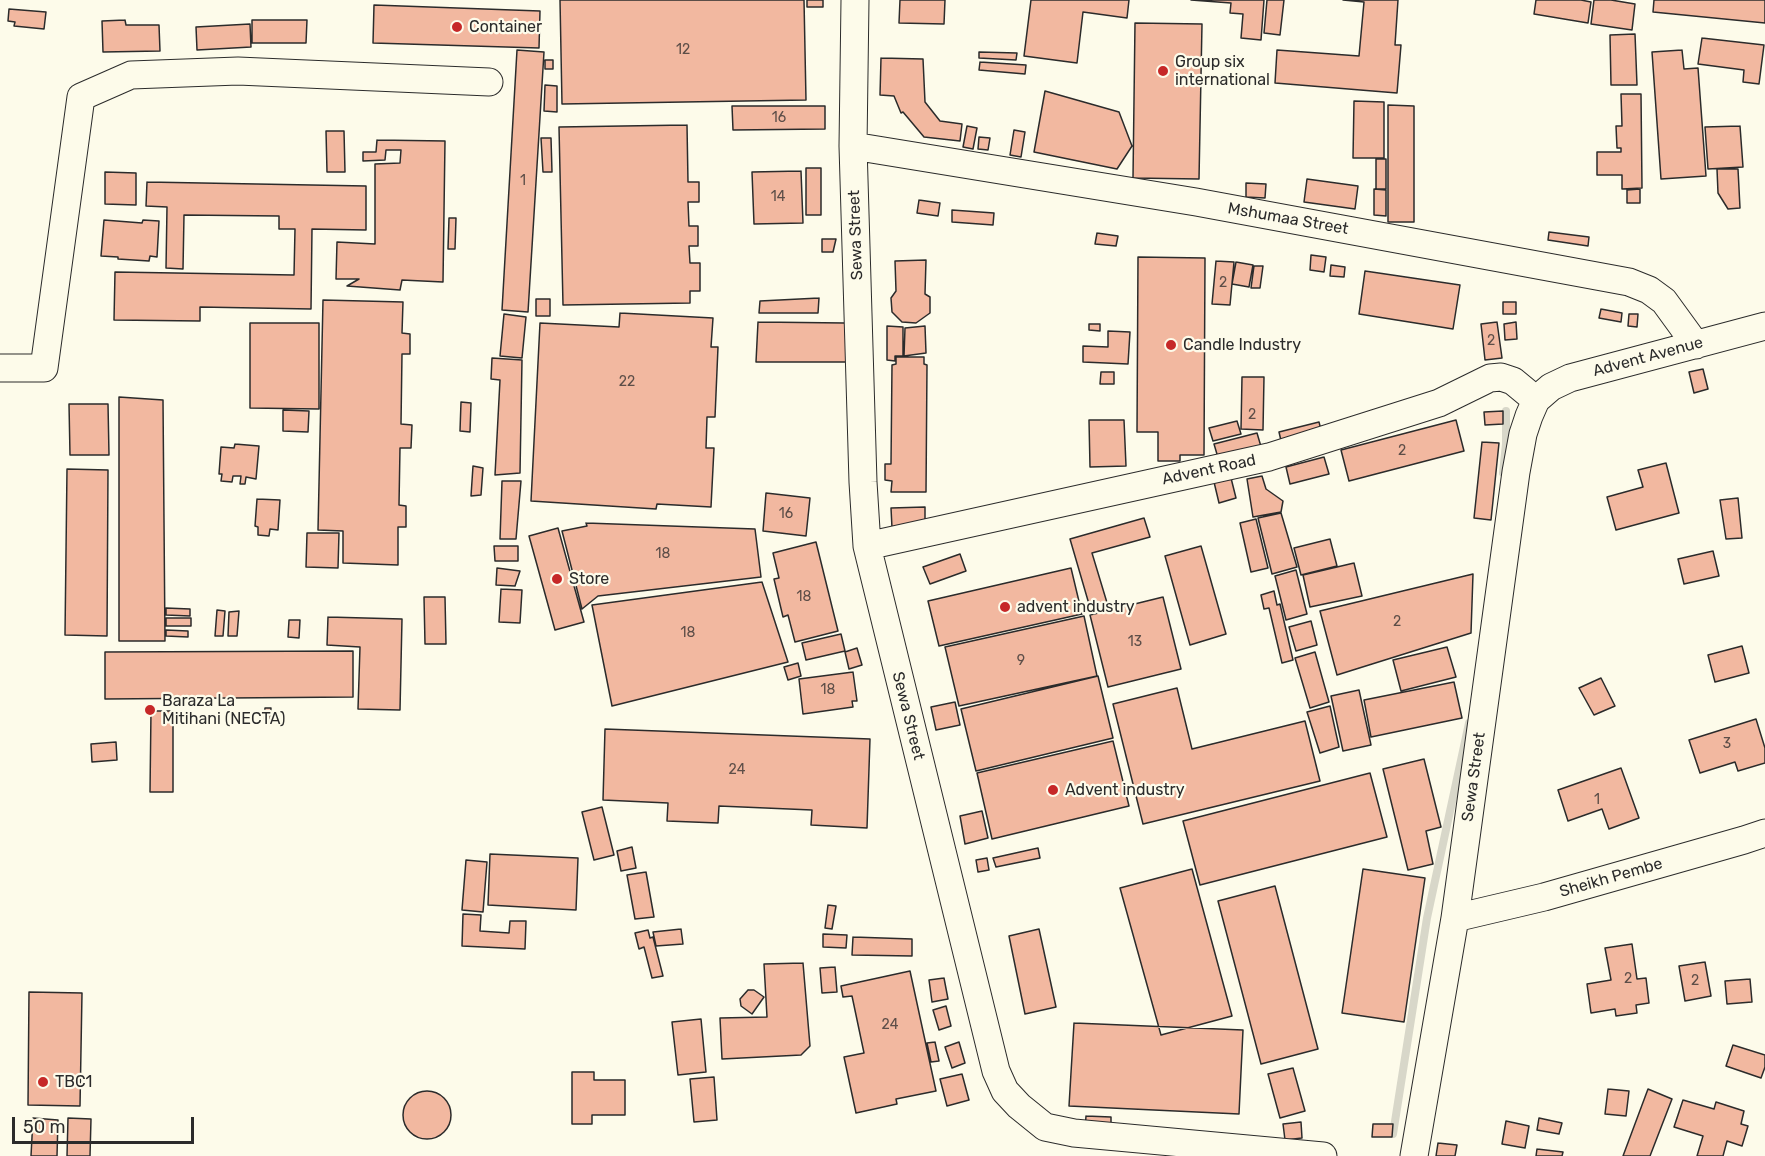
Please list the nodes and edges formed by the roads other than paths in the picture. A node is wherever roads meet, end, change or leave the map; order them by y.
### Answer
1 (855, 0) edge
2 (489, 82) dead end
3 (853, 146) junction
4 (1765, 326) edge
5 (1696, 345) junction
6 (0, 368) edge
7 (1536, 400) junction
8 (867, 546) junction
9 (1765, 833) edge
10 (1455, 918) junction
11 (1323, 1156) edge
12 (1414, 1156) edge

1 - 3 street, Sewa Street
2 - 6 street
3 - 5 street, Mshumaa Street
3 - 8 street, Sewa Street
4 - 5 street, Advent Avenue
5 - 7 street, Advent Avenue
7 - 8 street, Advent Road
7 - 10 street, Sewa Street
8 - 11 street, Sewa Street
9 - 10 street, Sheikh Pembe
10 - 12 street, Sewa Street

